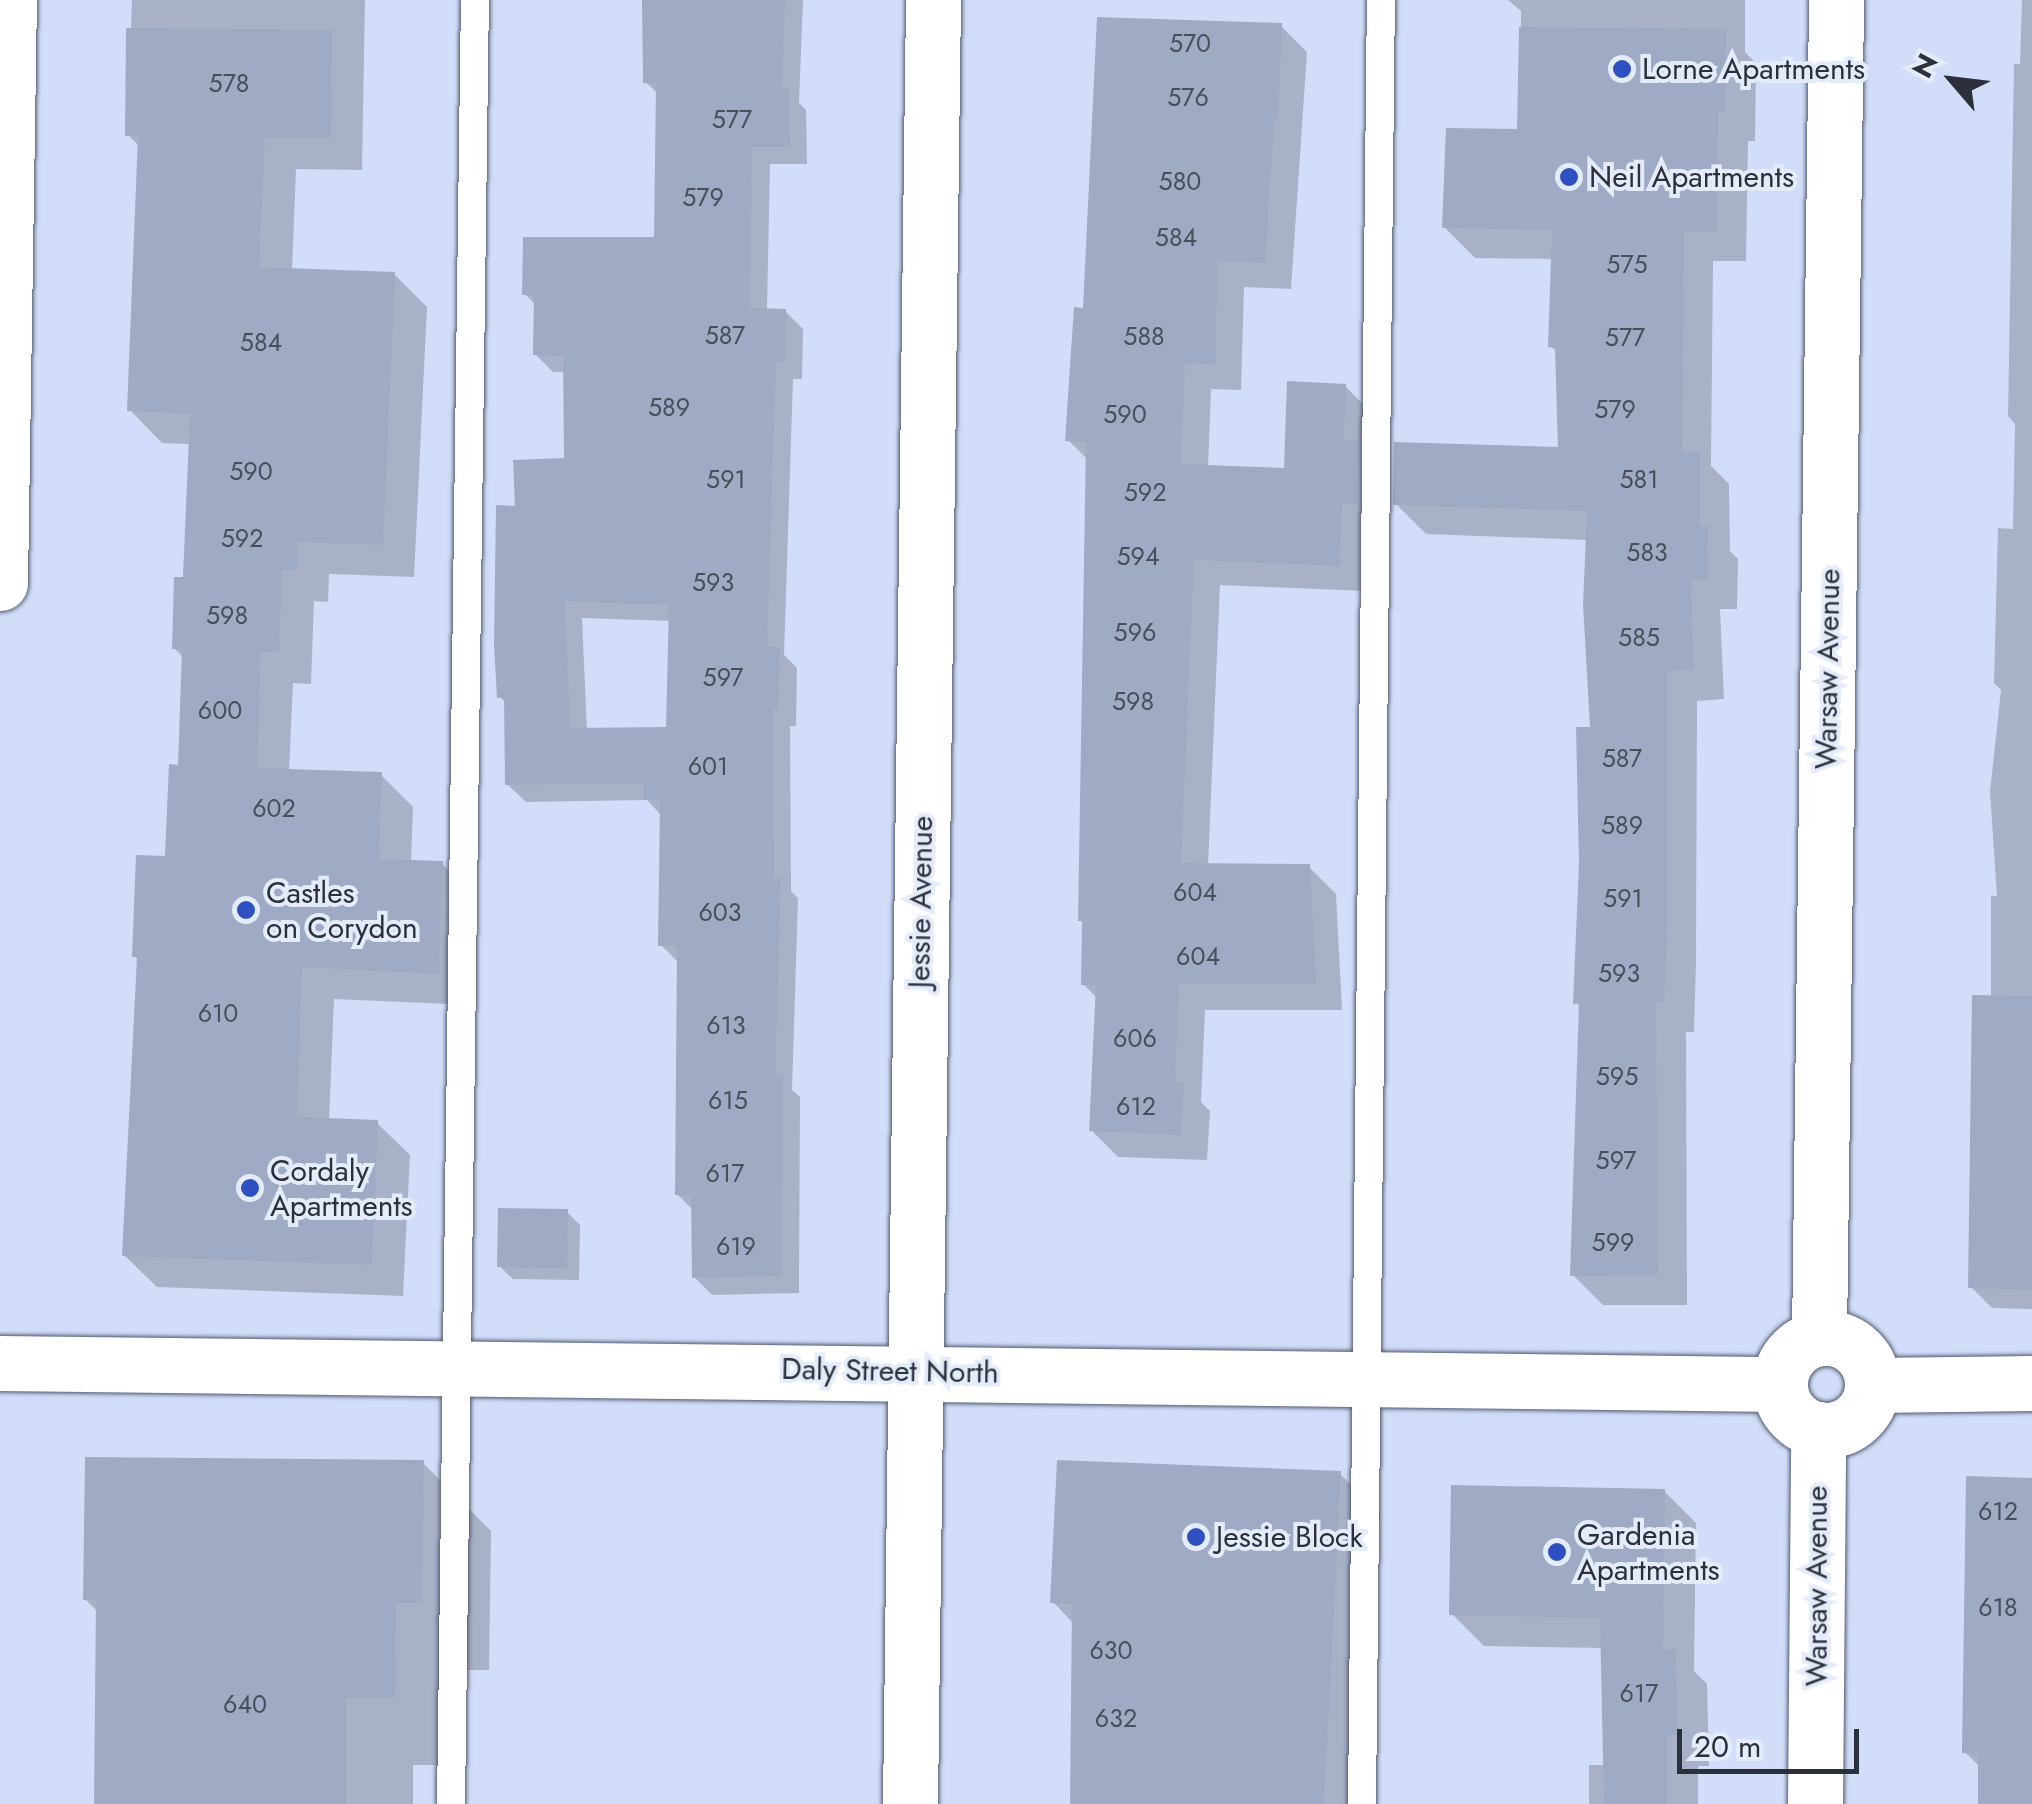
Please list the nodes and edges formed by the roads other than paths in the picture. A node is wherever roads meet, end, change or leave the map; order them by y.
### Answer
1 (8, 0) edge
2 (474, 0) edge
3 (933, 0) edge
4 (1381, 0) edge
5 (1836, 0) edge
6 (0, 583) edge
7 (1819, 1338) junction
8 (0, 1363) edge
9 (457, 1366) junction
10 (916, 1372) junction
11 (1366, 1379) junction
12 (2032, 1383) edge
13 (1780, 1384) junction
14 (1872, 1385) junction
15 (1818, 1429) junction
16 (451, 1804) edge
17 (910, 1804) edge
18 (1362, 1804) edge
19 (1815, 1804) edge

1 - 6 street
2 - 9 lane
3 - 10 street, Jessie Avenue
4 - 11 lane
5 - 7 street, Warsaw Avenue
7 - 13 street
7 - 14 street
8 - 9 street, Daly Street North
9 - 10 street, Daly Street North
9 - 16 lane
10 - 11 street, Daly Street North
10 - 17 street, Jessie Avenue
11 - 13 street, Daly Street North
11 - 18 lane
12 - 14 street
13 - 15 street
14 - 15 street
15 - 19 street, Warsaw Avenue

